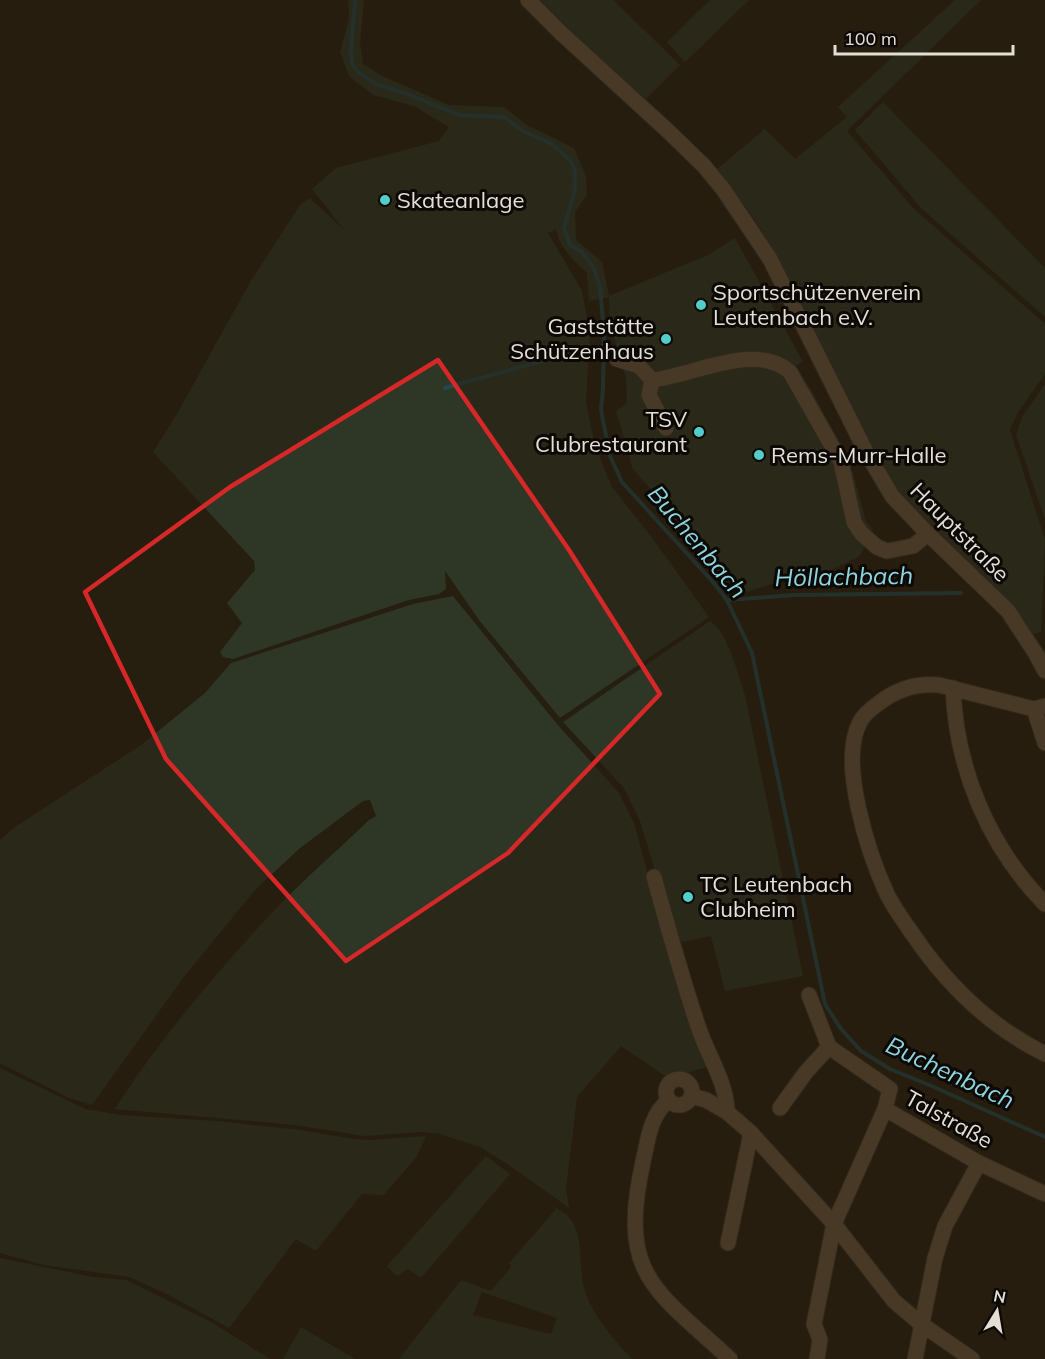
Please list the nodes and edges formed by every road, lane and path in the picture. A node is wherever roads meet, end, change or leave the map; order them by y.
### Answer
1 (528, 0) edge
2 (617, 359) dead end
3 (652, 380) junction
4 (666, 428) dead end
5 (928, 534) junction
6 (1045, 671) edge
7 (953, 688) junction
8 (1040, 707) edge
9 (1045, 743) edge
10 (654, 877) dead end
11 (1045, 904) edge
12 (809, 995) dead end
13 (829, 1047) junction
14 (1045, 1054) edge
15 (692, 1096) junction
16 (669, 1100) junction
17 (780, 1108) dead end
18 (885, 1109) junction
19 (728, 1112) junction
20 (751, 1133) junction
21 (979, 1162) junction
22 (1045, 1194) edge
23 (834, 1224) junction
24 (728, 1243) dead end
25 (921, 1324) junction
26 (730, 1359) edge
27 (817, 1359) edge
28 (915, 1359) edge
29 (972, 1359) edge

1 - 5 street, Hauptstraße
2 - 3 street
3 - 4 street
3 - 5 street
5 - 6 street, Hauptstraße
7 - 8 street
7 - 11 street
7 - 14 street
8 - 9 street
10 - 19 street
12 - 13 street
13 - 17 street
13 - 18 street, Talstraße
15 - 16 street
15 - 16 street
15 - 19 street
16 - 26 street
18 - 21 street, Talstraße
18 - 23 street
19 - 20 street
20 - 23 street
20 - 24 street
21 - 22 street, Talstraße
21 - 25 street
23 - 25 street
23 - 27 street
25 - 28 street
25 - 29 street

